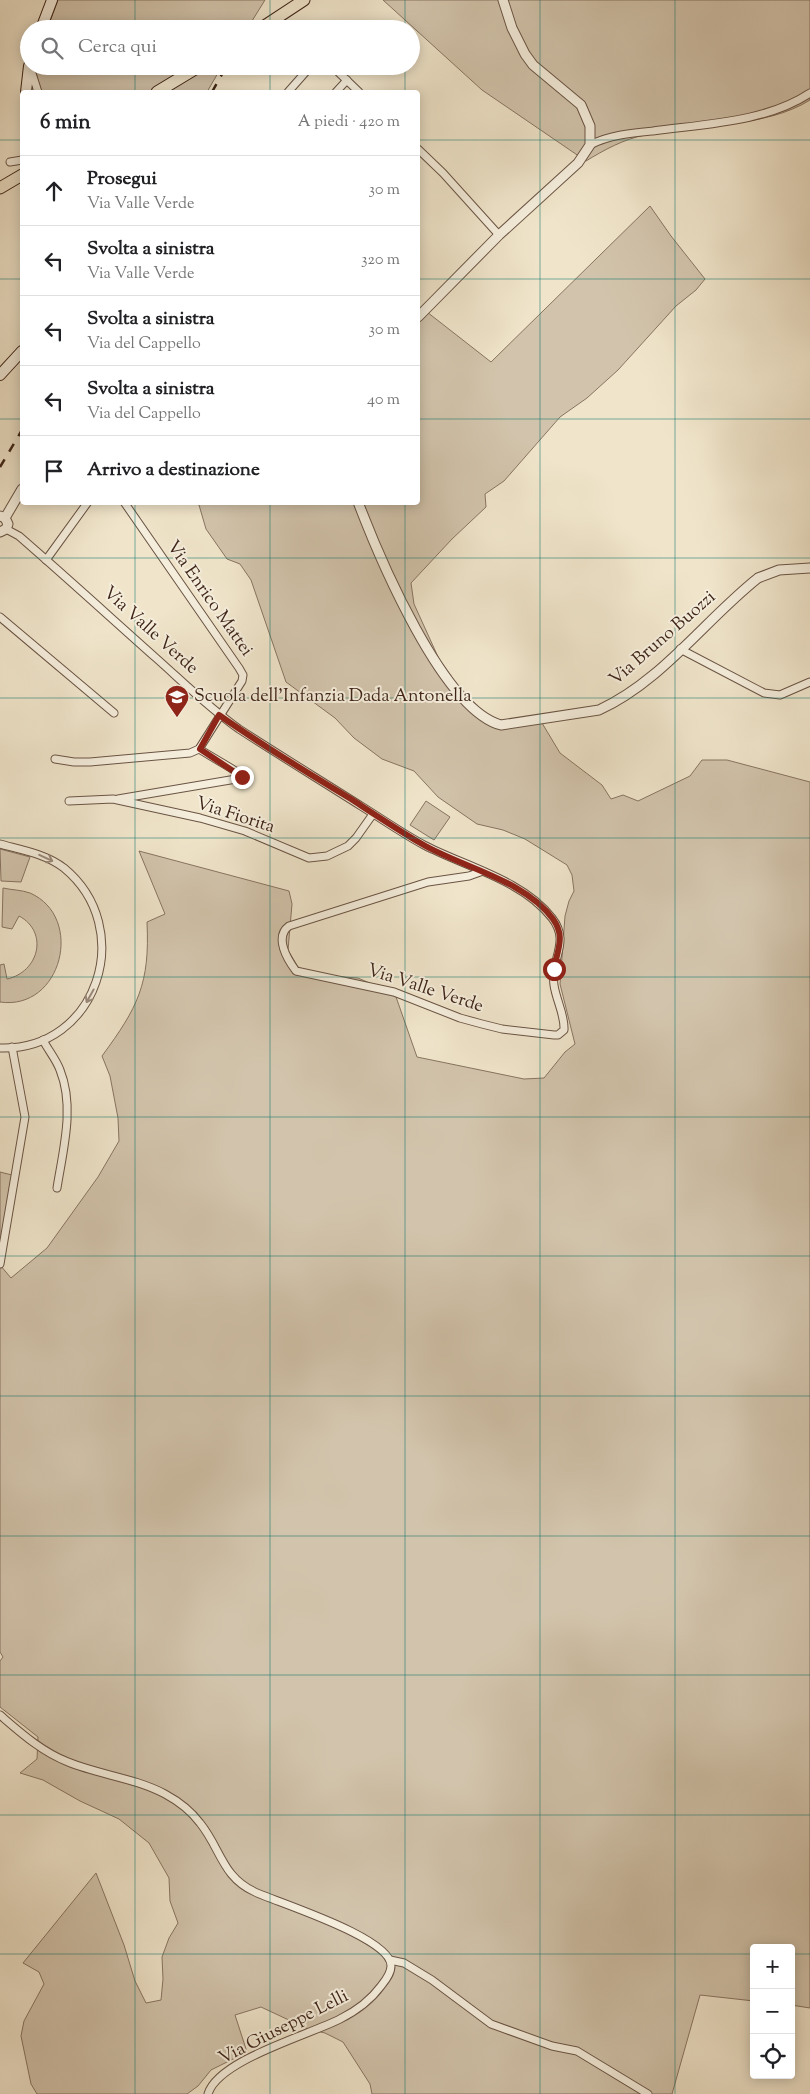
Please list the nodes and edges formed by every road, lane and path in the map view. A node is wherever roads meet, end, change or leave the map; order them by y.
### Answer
1 (52, 0) edge
2 (304, 0) edge
3 (503, 0) edge
4 (44, 20) edge
5 (274, 20) edge
6 (29, 75) edge
7 (33, 75) edge
8 (185, 75) edge
9 (303, 75) edge
10 (342, 75) edge
11 (347, 80) junction
12 (26, 90) edge
13 (37, 90) edge
14 (160, 90) edge
15 (290, 90) edge
16 (338, 90) edge
17 (357, 90) edge
18 (810, 93) edge
19 (590, 145) junction
20 (420, 150) edge
21 (20, 160) edge
22 (10, 162) dead end
23 (20, 176) edge
24 (0, 188) edge
25 (499, 235) junction
26 (420, 314) edge
27 (20, 353) edge
28 (0, 375) edge
29 (20, 492) edge
30 (86, 505) edge
31 (126, 505) edge
32 (359, 505) edge
33 (2, 517) edge
34 (3, 530) edge
35 (46, 560) junction
36 (810, 568) edge
37 (0, 617) edge
38 (680, 650) junction
39 (810, 682) edge
40 (114, 713) dead end
41 (219, 715) junction
42 (200, 749) junction
43 (55, 759) dead end
44 (113, 799) junction
45 (69, 801) dead end
46 (374, 814) junction
47 (0, 844) edge
48 (483, 871) junction
49 (42, 1040) junction
50 (12, 1047) junction
51 (0, 1048) edge
52 (57, 1188) dead end
53 (0, 1264) edge
54 (0, 1715) edge
55 (390, 1960) junction
56 (208, 2094) edge
57 (648, 2094) edge

1 - 4 main road
2 - 5 main road
3 - 19 street
6 - 12 main road
7 - 13 street
8 - 14 main road
9 - 15 street
10 - 11 street
11 - 16 street
11 - 17 street
18 - 19 street
19 - 25 street
20 - 25 street
21 - 22 street
23 - 24 main road
25 - 26 street
27 - 28 main road
29 - 33 street, Via Valle Verde
30 - 35 street
31 - 41 street, Via Enrico Mattei
32 - 38 street, Via Bruno Buozzi
33 - 34 street, Via Valle Verde
34 - 35 street, Via Valle Verde
35 - 41 street, Via Valle Verde
36 - 38 street, Via Bruno Buozzi
37 - 40 street
38 - 39 street
41 - 42 street
41 - 46 street, Via Valle Verde
42 - 43 street
42 - 44 street
44 - 45 street, Via Fiorita
44 - 46 street, Via Fiorita
46 - 48 street, Via Valle Verde
47 -> 49 street
48 - 48 street, Via Valle Verde
49 - 50 street
49 - 52 street
50 - 51 street
50 - 53 street
54 - 55 street
55 - 56 street, Via Giuseppe Lelli
55 - 57 street

